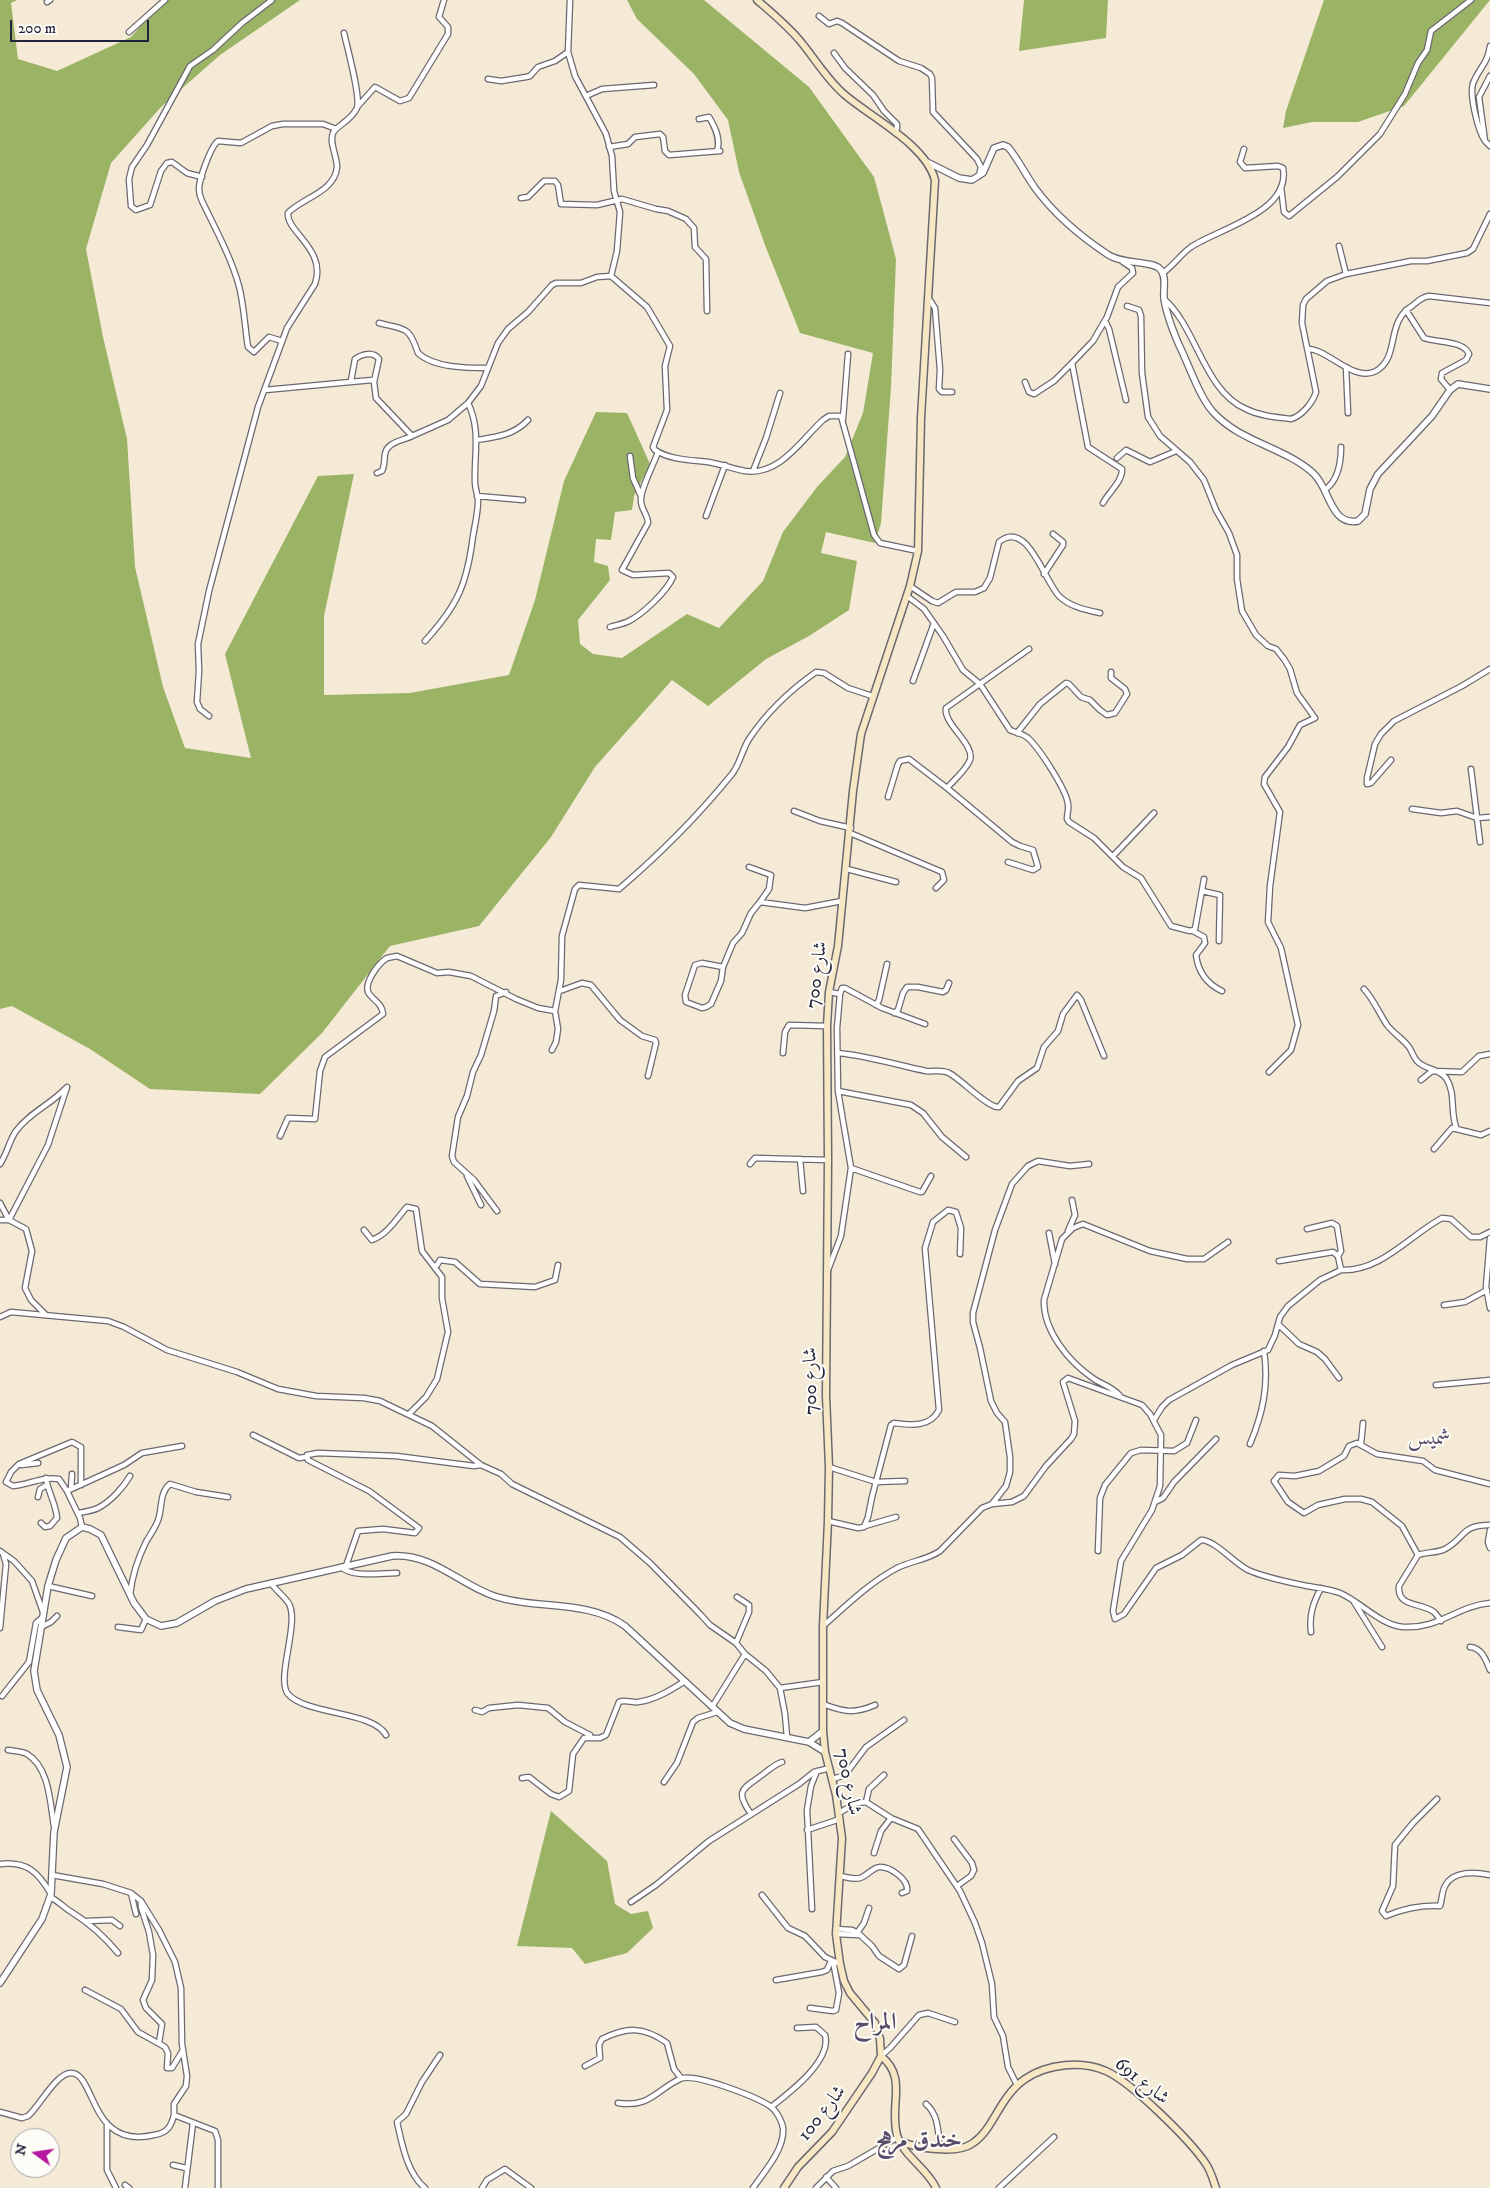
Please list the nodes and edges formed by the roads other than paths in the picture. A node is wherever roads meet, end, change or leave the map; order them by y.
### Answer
1 (165, 0) edge
2 (272, 0) edge
3 (444, 0) edge
4 (570, 0) edge
5 (757, 0) edge
6 (1471, 0) edge
7 (819, 16) dead end
8 (129, 32) dead end
9 (344, 33) dead end
10 (1490, 46) edge
11 (568, 52) junction
12 (834, 53) dead end
13 (1490, 76) edge
14 (488, 79) dead end
15 (654, 85) dead end
16 (586, 96) junction
17 (357, 107) junction
18 (699, 119) dead end
19 (336, 129) junction
20 (895, 133) junction
21 (1485, 141) junction
22 (1490, 146) edge
23 (610, 147) junction
24 (1244, 149) dead end
25 (926, 162) junction
26 (942, 169) junction
27 (202, 177) junction
28 (979, 177) junction
29 (935, 180) junction
30 (1282, 187) junction
31 (520, 198) dead end
32 (616, 200) junction
33 (1490, 214) edge
34 (1339, 246) dead end
35 (1123, 262) junction
36 (1163, 273) junction
37 (1346, 274) junction
38 (611, 276) junction
39 (929, 299) junction
40 (1164, 299) junction
41 (1490, 303) edge
42 (1128, 306) dead end
43 (1406, 310) junction
44 (707, 311) dead end
45 (1105, 321) junction
46 (379, 323) dead end
47 (282, 341) junction
48 (1308, 349) junction
49 (848, 354) dead end
50 (1072, 362) junction
51 (1346, 367) junction
52 (488, 368) junction
53 (351, 381) junction
54 (374, 382) junction
55 (1025, 382) dead end
56 (1490, 389) edge
57 (265, 390) junction
58 (1450, 390) junction
59 (952, 392) dead end
60 (780, 393) dead end
61 (1126, 400) dead end
62 (468, 403) junction
63 (1348, 413) dead end
64 (843, 419) junction
65 (528, 420) dead end
66 (412, 436) junction
67 (477, 440) junction
68 (1341, 447) dead end
69 (1176, 451) junction
70 (658, 452) junction
71 (630, 456) dead end
72 (1117, 458) dead end
73 (725, 465) junction
74 (754, 471) junction
75 (377, 473) dead end
76 (1326, 489) junction
77 (477, 496) junction
78 (641, 496) junction
79 (522, 500) dead end
80 (1103, 504) dead end
81 (706, 516) dead end
82 (1053, 534) dead end
83 (918, 551) junction
84 (1044, 574) junction
85 (910, 586) junction
86 (907, 596) junction
87 (1100, 613) dead end
88 (934, 623) junction
89 (610, 627) dead end
90 (424, 642) dead end
91 (1029, 649) dead end
92 (1490, 669) edge
93 (1111, 672) dead end
94 (913, 681) dead end
95 (980, 684) junction
96 (872, 696) junction
97 (209, 716) dead end
98 (1017, 732) junction
99 (1391, 760) dead end
100 (1471, 769) dead end
101 (947, 788) junction
102 (888, 797) dead end
103 (1412, 809) dead end
104 (794, 811) dead end
105 (1154, 813) dead end
106 (1490, 817) edge
107 (1477, 818) junction
108 (850, 830) junction
109 (1480, 842) dead end
110 (1113, 856) junction
111 (1008, 862) dead end
112 (749, 868) dead end
113 (846, 869) junction
114 (1204, 879) dead end
115 (896, 882) dead end
116 (936, 888) dead end
117 (1202, 891) junction
118 (842, 901) junction
119 (760, 902) junction
120 (1193, 931) junction
121 (1219, 941) dead end
122 (887, 964) dead end
123 (724, 967) junction
124 (949, 983) dead end
125 (1364, 990) dead end
126 (560, 991) junction
127 (1222, 991) dead end
128 (506, 992) junction
129 (829, 992) junction
130 (840, 994) junction
131 (876, 1005) junction
132 (554, 1011) junction
133 (894, 1012) junction
134 (925, 1024) dead end
135 (827, 1026) junction
136 (552, 1050) dead end
137 (784, 1053) dead end
138 (838, 1053) junction
139 (1490, 1054) edge
140 (1104, 1056) dead end
141 (1438, 1070) junction
142 (1269, 1072) dead end
143 (648, 1076) dead end
144 (1421, 1080) dead end
145 (838, 1091) junction
146 (1456, 1127) junction
147 (1490, 1131) edge
148 (280, 1136) dead end
149 (1434, 1149) dead end
150 (966, 1157) dead end
151 (800, 1159) junction
152 (828, 1160) junction
153 (0, 1164) edge
154 (750, 1164) dead end
155 (1090, 1164) dead end
156 (851, 1168) junction
157 (467, 1176) junction
158 (932, 1176) dead end
159 (803, 1191) dead end
160 (1072, 1200) dead end
161 (0, 1204) edge
162 (481, 1205) dead end
163 (497, 1212) dead end
164 (0, 1220) edge
165 (9, 1220) junction
166 (1307, 1229) dead end
167 (364, 1230) dead end
168 (1490, 1232) edge
169 (1049, 1233) dead end
170 (1066, 1235) junction
171 (1490, 1238) edge
172 (1228, 1242) dead end
173 (960, 1254) dead end
174 (1338, 1256) junction
175 (1280, 1262) dead end
176 (1055, 1264) junction
177 (558, 1265) dead end
178 (434, 1266) junction
179 (1341, 1270) junction
180 (826, 1273) junction
181 (1487, 1290) junction
182 (1444, 1305) dead end
183 (1490, 1308) edge
184 (46, 1314) junction
185 (0, 1317) edge
186 (1278, 1324) junction
187 (1264, 1351) junction
188 (1339, 1378) dead end
189 (1490, 1380) edge
190 (1436, 1385) dead end
191 (1121, 1397) junction
192 (409, 1414) junction
193 (1154, 1420) junction
194 (1196, 1420) dead end
195 (1363, 1423) dead end
196 (253, 1434) dead end
197 (1216, 1439) dead end
198 (1250, 1444) dead end
199 (1361, 1444) junction
200 (182, 1446) dead end
201 (1160, 1450) junction
202 (306, 1458) junction
203 (38, 1463) dead end
204 (19, 1464) junction
205 (481, 1465) junction
206 (829, 1467) junction
207 (72, 1474) dead end
208 (130, 1476) dead end
209 (46, 1478) junction
210 (905, 1481) dead end
211 (876, 1482) junction
212 (1490, 1484) edge
213 (46, 1485) junction
214 (81, 1485) junction
215 (69, 1490) junction
216 (38, 1497) dead end
217 (228, 1497) dead end
218 (1155, 1502) junction
219 (992, 1504) junction
220 (78, 1513) junction
221 (896, 1517) dead end
222 (828, 1521) junction
223 (41, 1523) dead end
224 (1490, 1525) edge
225 (82, 1527) junction
226 (864, 1527) junction
227 (1490, 1530) edge
228 (1490, 1548) edge
229 (1098, 1551) dead end
230 (1, 1552) edge
231 (1418, 1555) junction
232 (344, 1566) junction
233 (397, 1572) dead end
234 (271, 1582) junction
235 (48, 1586) junction
236 (1321, 1588) junction
237 (130, 1595) junction
238 (92, 1596) dead end
239 (736, 1597) dead end
240 (1353, 1600) junction
241 (1490, 1603) edge
242 (43, 1615) junction
243 (57, 1616) dead end
244 (146, 1619) junction
245 (1441, 1621) junction
246 (823, 1626) junction
247 (42, 1627) junction
248 (118, 1627) dead end
249 (0, 1628) edge
250 (1311, 1632) dead end
251 (736, 1643) junction
252 (1382, 1647) dead end
253 (1470, 1648) dead end
254 (745, 1654) junction
255 (1490, 1670) edge
256 (685, 1680) junction
257 (823, 1682) junction
258 (780, 1688) junction
259 (2, 1696) dead end
260 (823, 1704) junction
261 (875, 1705) dead end
262 (712, 1707) junction
263 (475, 1710) dead end
264 (717, 1712) junction
265 (904, 1720) dead end
266 (822, 1731) junction
267 (386, 1735) dead end
268 (594, 1737) junction
269 (787, 1737) junction
270 (809, 1742) junction
271 (8, 1750) dead end
272 (825, 1752) junction
273 (782, 1762) dead end
274 (830, 1768) junction
275 (817, 1771) junction
276 (884, 1775) dead end
277 (522, 1778) dead end
278 (833, 1779) junction
279 (664, 1782) dead end
280 (1437, 1799) dead end
281 (866, 1802) junction
282 (751, 1814) junction
283 (840, 1816) junction
284 (891, 1818) junction
285 (55, 1828) junction
286 (807, 1830) junction
287 (954, 1839) dead end
288 (874, 1853) dead end
289 (0, 1864) edge
290 (52, 1875) junction
291 (1490, 1875) edge
292 (840, 1876) junction
293 (957, 1886) junction
294 (131, 1892) junction
295 (902, 1893) dead end
296 (762, 1895) dead end
297 (50, 1896) junction
298 (141, 1901) junction
299 (631, 1902) dead end
300 (869, 1908) dead end
301 (812, 1909) dead end
302 (136, 1914) dead end
303 (87, 1921) junction
304 (120, 1926) dead end
305 (836, 1931) junction
306 (858, 1934) junction
307 (912, 1936) dead end
308 (118, 1953) dead end
309 (834, 1962) junction
310 (776, 1980) dead end
311 (0, 1983) edge
312 (85, 1990) dead end
313 (810, 2008) dead end
314 (955, 2022) dead end
315 (797, 2028) dead end
316 (159, 2043) junction
317 (183, 2050) junction
318 (440, 2055) dead end
319 (881, 2056) junction
320 (585, 2066) dead end
321 (681, 2078) junction
322 (1017, 2085) junction
323 (618, 2102) dead end
324 (926, 2104) dead end
325 (771, 2107) junction
326 (0, 2112) edge
327 (174, 2116) junction
328 (193, 2123) junction
329 (107, 2124) junction
330 (1054, 2137) dead end
331 (898, 2139) junction
332 (940, 2149) junction
333 (173, 2165) dead end
334 (186, 2168) junction
335 (826, 2177) junction
336 (116, 2188) edge
337 (185, 2188) edge
338 (218, 2188) edge
339 (425, 2188) edge
340 (482, 2188) edge
341 (531, 2188) edge
342 (753, 2188) edge
343 (784, 2188) edge
344 (816, 2188) edge
345 (836, 2188) edge
346 (936, 2188) edge
347 (999, 2188) edge
348 (1216, 2188) edge

1 - 8 street
2 - 27 street
3 - 17 street
4 - 11 street
5 - 20 main road
6 - 30 street
7 - 28 street
9 - 17 street
10 - 21 street
11 - 14 street
11 - 16 street
12 - 20 street
13 - 21 street
15 - 16 street
16 - 23 street
17 - 19 street
18 - 23 street
19 - 27 street
19 - 47 street
20 - 25 main road
21 - 22 street
23 - 32 street
24 - 30 street
25 - 26 street
25 - 29 main road
26 - 28 street
26 - 29 street
27 - 47 street
28 - 35 street
29 - 39 main road, شارع 700
30 - 36 street
31 - 32 street
32 - 38 street
32 - 44 street
33 - 37 street
34 - 37 street
35 - 36 street
35 - 45 street
36 - 40 street
37 - 48 street
38 - 52 street
38 - 70 street
39 - 59 street
39 - 83 main road, شارع 700
40 - 48 street
40 - 76 street
41 - 43 street
42 - 69 street
43 - 51 street
43 - 58 street
45 - 50 street
45 - 61 street
46 - 52 street
47 - 57 street
48 - 51 street
49 - 64 street
50 - 55 street
50 - 80 street
51 - 63 street
52 - 62 street
53 - 54 street
53 - 54 street
53 - 57 street
54 - 66 street
56 - 58 street
57 - 97 street
58 - 76 street
60 - 74 street
62 - 66 street
62 - 67 street
64 - 74 street
64 - 83 street
65 - 67 street
66 - 75 street
67 - 77 street
68 - 76 street
69 - 72 street
69 - 142 street
70 - 73 street
70 - 78 street
71 - 78 street
73 - 74 street
73 - 81 street
77 - 79 street
77 - 90 street
78 - 89 street
82 - 84 street
83 - 85 main road, شارع 700
84 - 85 street
84 - 87 street
85 - 86 main road, شارع 700
86 - 88 street
86 - 96 main road, شارع 700
88 - 94 street
88 - 95 street
91 - 95 street
92 - 99 street
93 - 98 street
95 - 98 street
95 - 101 street
96 - 108 main road, شارع 700
96 - 126 street
98 - 110 street
100 - 107 street
101 - 102 street
101 - 111 street
103 - 107 street
104 - 108 street
105 - 110 street
106 - 107 street
107 - 109 street
108 - 113 main road, شارع 700
108 - 116 street
110 - 120 street
112 - 119 street
113 - 115 street
113 - 118 main road, شارع 700
114 - 117 street
117 - 120 street
117 - 121 street
118 - 119 street
118 - 129 main road, شارع 700
119 - 123 street
120 - 127 street
122 - 131 street
123 - 123 street
124 - 133 street
125 - 141 street
126 - 132 street
126 - 143 street
128 - 132 street
128 - 148 street
128 - 157 street
129 - 130 street
129 - 135 main road, شارع 700
130 - 131 street
130 - 138 street
131 - 133 street
132 - 136 street
133 - 134 street
135 - 137 street
135 - 152 main road, شارع 700
138 - 140 street
138 - 145 street
139 - 141 street
141 - 144 street
141 - 146 street
145 - 150 street
145 - 156 street
146 - 147 street
146 - 149 street
151 - 152 street
151 - 154 street
151 - 159 street
152 - 180 main road, شارع 700
153 - 165 street
155 - 219 street
156 - 158 street
156 - 180 street
157 - 162 street
157 - 163 street
160 - 170 street
161 - 165 street
164 - 165 street
165 - 184 street
166 - 174 street
167 - 178 street
168 - 179 street
169 - 176 street
170 - 172 street
170 - 176 street
171 - 181 street
173 - 211 street
174 - 175 street
174 - 179 street
176 - 191 street
177 - 178 street
178 - 192 street
179 - 186 street
180 - 206 main road, شارع 700
181 - 182 street
181 - 183 street
184 - 185 street
184 - 192 street
186 - 187 street
186 - 188 street
187 - 193 street
187 - 198 street
189 - 190 street
191 - 193 street
191 - 219 street
192 - 205 street
193 - 201 street
194 - 201 street
195 - 199 street
196 - 202 street
197 - 218 street
199 - 212 street
199 - 231 street
200 - 214 street
201 - 218 street
201 - 229 street
202 - 205 street
202 - 232 street
203 - 204 street
204 - 209 street
204 - 214 street
205 - 251 street
206 - 211 street
206 - 222 main road, شارع 700
207 - 215 street
208 - 220 street
209 - 213 street
209 - 215 street
210 - 211 street
211 - 226 street
213 - 216 street
213 - 223 street
214 - 215 street
215 - 220 street
217 - 237 street
218 - 236 street
219 - 246 street
220 - 225 street
221 - 226 street
222 - 226 street
222 - 246 main road, شارع 700
224 - 231 street
225 - 235 street
225 - 237 street
227 - 228 street
230 - 242 street
230 - 249 street
231 - 245 street
232 - 233 street
232 - 234 street
232 - 256 street
234 - 244 street
234 - 267 street
235 - 238 street
235 - 242 street
236 - 240 street
236 - 250 street
237 - 244 street
239 - 251 street
240 - 245 street
240 - 252 street
241 - 245 street
242 - 247 street
242 - 259 street
243 - 247 street
244 - 248 street
246 - 257 main road, شارع 700
247 - 285 street
251 - 254 street
253 - 255 street
254 - 258 street
254 - 262 street
256 - 262 street
256 - 268 street
257 - 258 street
257 - 260 main road, شارع 700
258 - 269 street
260 - 261 street
260 - 266 main road, شارع 700
262 - 264 street
263 - 268 street
264 - 269 street
264 - 279 street
265 - 278 street
266 - 270 street
266 - 272 main road, شارع 700
268 - 277 street
269 - 270 street
270 - 272 street
271 - 285 street
272 - 274 main road, شارع 700
273 - 282 street
274 - 275 street
274 - 278 main road, شارع 700
275 - 282 street
275 - 286 street
276 - 281 street
278 - 283 main road, شارع 700
280 - 291 street
281 - 283 street
281 - 284 street
282 - 299 street
283 - 286 street
283 - 292 main road, شارع 700
284 - 288 street
284 - 293 street
285 - 290 street
286 - 301 street
287 - 293 street
289 - 297 street
290 - 294 street
290 - 297 street
292 - 295 street
292 - 305 main road, شارع 700
293 - 322 street
294 - 298 street
294 - 302 street
296 - 309 street
297 - 303 street
297 - 311 street
298 - 316 street
298 - 317 street
300 - 306 street
303 - 304 street
303 - 308 street
305 - 306 street
305 - 309 main road, شارع 700
306 - 307 street
309 - 310 street
309 - 313 street
309 - 319 main road, شارع 700
312 - 316 street
314 - 319 street
315 - 325 street
316 - 317 street
317 - 327 street
318 - 339 street
319 - 331 main road
319 - 343 main road, شارع 100
320 - 321 street
321 - 323 street
321 - 325 street
322 - 332 main road, شارع 691
322 - 348 main road, شارع 691
324 - 332 street
325 - 342 street
326 - 329 street
327 - 328 street
327 - 329 street
328 - 334 street
328 - 338 street
329 - 336 street
330 - 347 street
331 - 332 main road, شارع 691
331 - 335 street
331 - 346 main road
333 - 334 street
334 - 337 street
335 - 344 street
335 - 345 street
340 - 341 street

